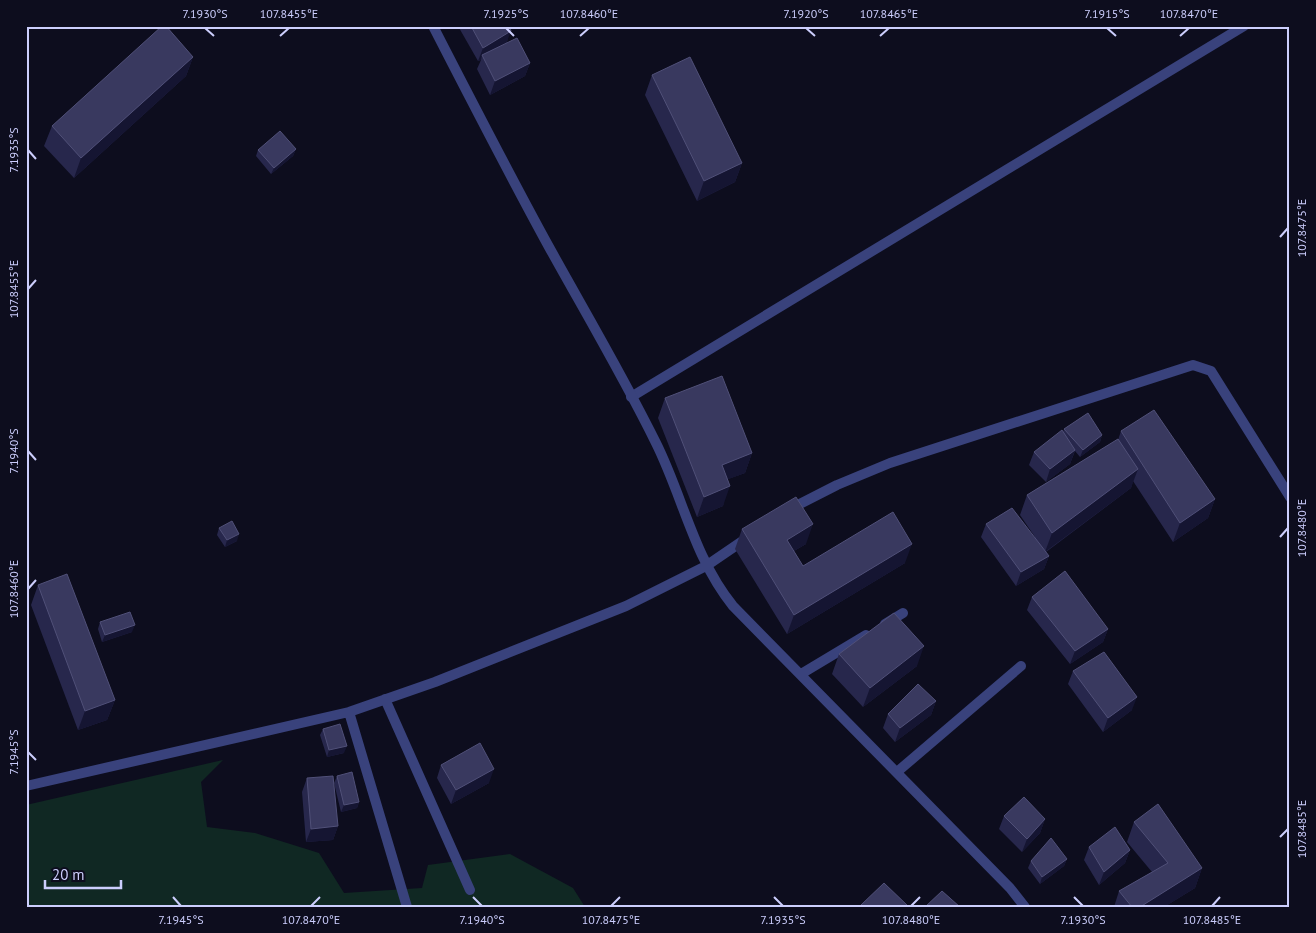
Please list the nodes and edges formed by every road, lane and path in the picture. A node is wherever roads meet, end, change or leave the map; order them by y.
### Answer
1 (433, 26) edge
2 (1244, 26) edge
3 (631, 397) junction
4 (1290, 497) edge
5 (779, 516) edge
6 (754, 532) edge
7 (706, 566) junction
8 (903, 613) dead end
9 (1021, 666) dead end
10 (801, 674) junction
11 (385, 699) junction
12 (349, 712) junction
13 (897, 772) junction
14 (26, 786) edge
15 (470, 890) dead end
16 (407, 907) edge
17 (1025, 907) edge

1 - 3 street
2 - 3 street
3 - 7 street
4 - 5 street
6 - 7 street
7 - 10 street
7 - 11 street
8 - 10 street
9 - 13 street
10 - 13 street
11 - 12 street
11 - 15 street
12 - 14 street
12 - 16 street
13 - 17 street

